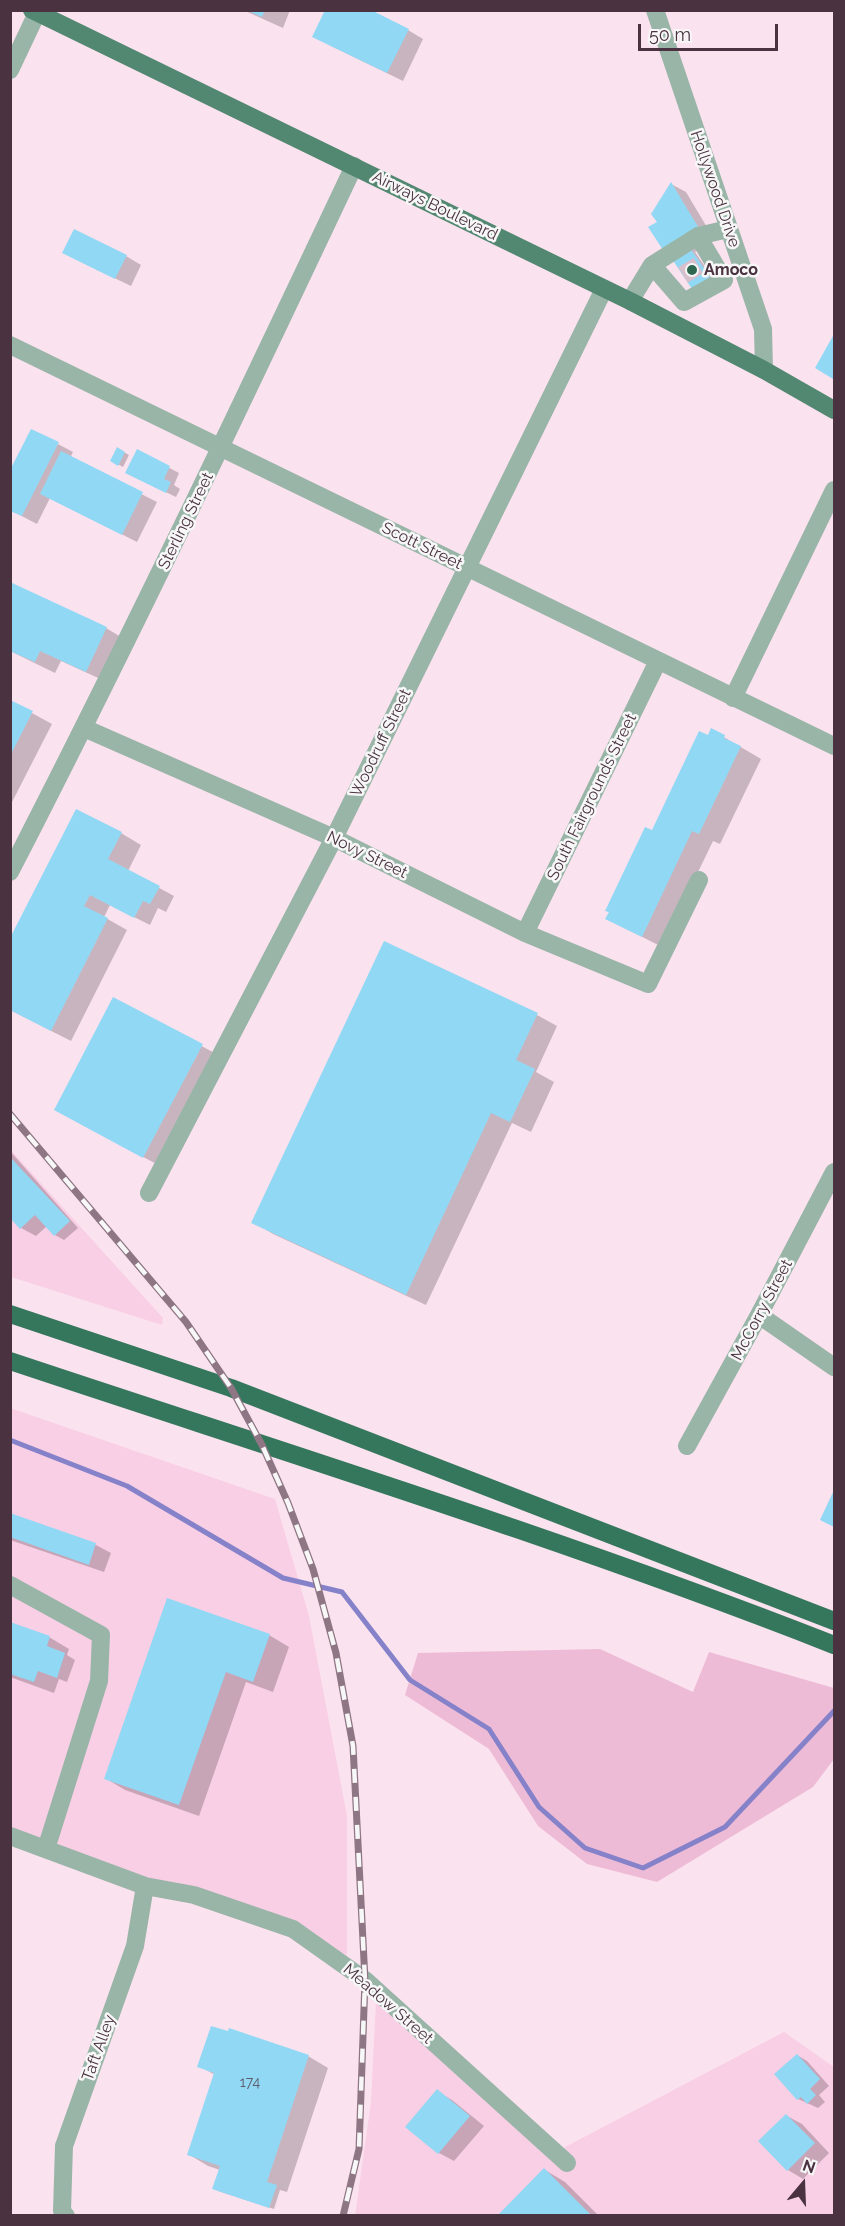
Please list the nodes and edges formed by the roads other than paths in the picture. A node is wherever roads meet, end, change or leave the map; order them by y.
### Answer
1 (655, 10) edge
2 (34, 12) edge
3 (10, 70) edge
4 (354, 166) junction
5 (728, 229) junction
6 (698, 236) junction
7 (652, 265) junction
8 (743, 272) junction
9 (724, 280) junction
10 (604, 289) junction
11 (630, 301) junction
12 (684, 302) junction
13 (672, 323) junction
14 (10, 345) edge
15 (764, 370) junction
16 (834, 410) edge
17 (222, 446) junction
18 (834, 490) edge
19 (468, 568) junction
20 (658, 661) junction
21 (733, 698) junction
22 (84, 728) junction
23 (834, 746) edge
24 (334, 838) junction
25 (10, 872) edge
26 (699, 880) dead end
27 (525, 933) junction
28 (834, 1172) edge
29 (149, 1192) dead end
30 (10, 1314) edge
31 (759, 1315) junction
32 (10, 1361) edge
33 (834, 1367) edge
34 (687, 1446) dead end
35 (10, 1586) edge
36 (834, 1621) edge
37 (834, 1645) edge
38 (10, 1836) edge
39 (46, 1849) junction
40 (145, 1886) junction
41 (567, 2163) dead end
42 (64, 2213) edge

1 - 5 street, Hollywood Drive
2 - 3 street
2 - 4 main road, Airways Boulevard
4 - 10 main road, Airways Boulevard
4 - 17 street, Sterling Street
5 - 6 street
5 - 8 street, Hollywood Drive
6 - 7 street
6 - 9 street
7 - 11 street
7 - 12 street
8 - 9 street
8 - 15 street, Hollywood Drive
9 - 12 street
10 - 11 main road, Airways Boulevard
10 - 19 street, Woodruff Street
11 - 13 main road, Airways Boulevard
12 - 13 street
13 - 15 main road, Airways Boulevard
14 - 17 street, Scott Street
15 - 16 main road, Airways Boulevard
17 - 19 street, Scott Street
17 - 22 street, Sterling Street
18 - 21 street
19 - 20 street, Scott Street
19 - 24 street, Woodruff Street
20 - 21 street, Scott Street
20 - 27 street, South Fairgrounds Street
21 - 23 street, Scott Street
22 - 24 street, Novy Street
22 - 25 street, Sterling Street
24 - 27 street, Novy Street
24 - 29 street, Woodruff Street
26 - 27 street, Novy Street
28 - 31 street, McCorry Street
30 - 36 highway
31 - 33 street
31 - 34 street, McCorry Street
32 - 37 highway
35 - 39 street
38 - 39 street, Meadow Street
39 - 40 street, Meadow Street
40 - 41 street, Meadow Street
40 - 42 street, Taft Alley

